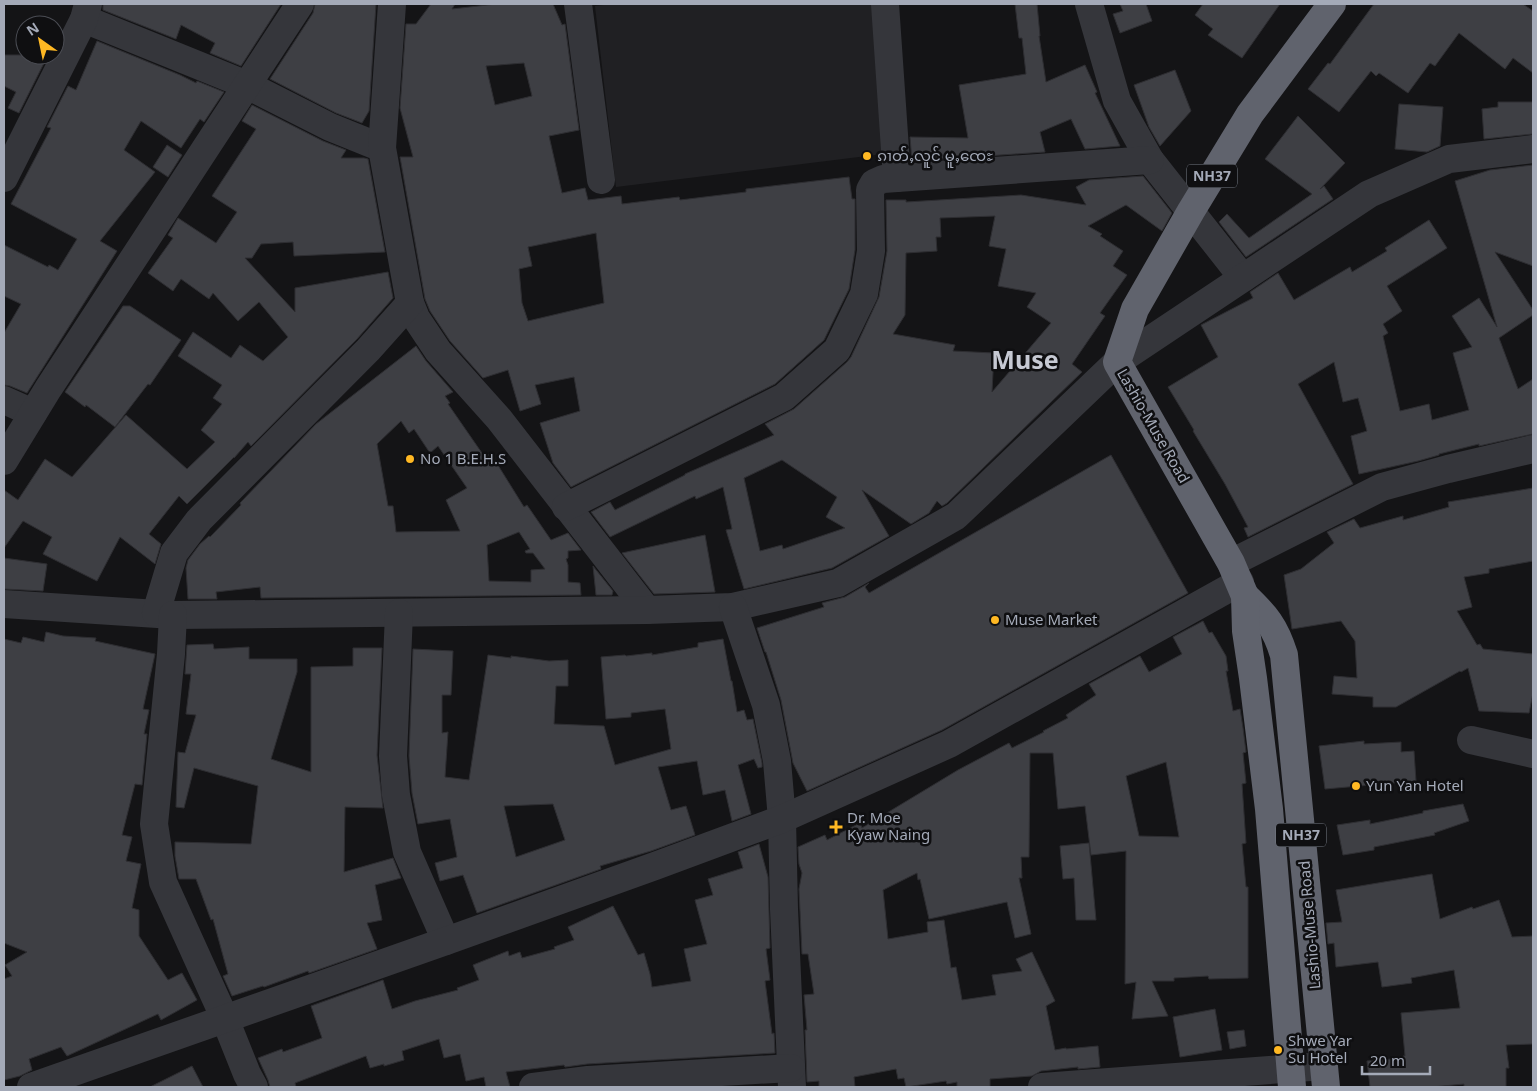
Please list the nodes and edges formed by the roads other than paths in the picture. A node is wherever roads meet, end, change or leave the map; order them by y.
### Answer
1 (300, 4) edge
2 (392, 4) edge
3 (578, 4) edge
4 (885, 4) edge
5 (1090, 4) edge
6 (1332, 4) edge
7 (86, 11) edge
8 (247, 85) junction
9 (382, 148) junction
10 (1533, 149) edge
11 (1150, 160) junction
12 (4, 178) edge
13 (897, 178) junction
14 (601, 180) dead end
15 (1191, 211) junction
16 (1243, 278) junction
17 (410, 303) junction
18 (1117, 362) junction
19 (4, 400) edge
20 (33, 413) junction
21 (1533, 449) edge
22 (4, 461) edge
23 (566, 507) junction
24 (1239, 580) junction
25 (4, 604) edge
26 (733, 607) junction
27 (647, 610) junction
28 (399, 613) junction
29 (165, 614) junction
30 (1471, 740) dead end
31 (1533, 754) edge
32 (782, 819) junction
33 (446, 941) junction
34 (225, 1019) junction
35 (1325, 1076) edge
36 (791, 1078) edge
37 (1291, 1078) edge
38 (246, 1083) edge
39 (588, 1084) edge
40 (30, 1087) edge
41 (534, 1087) edge
42 (1050, 1087) edge

1 - 8 street
2 - 9 street
3 - 14 street
4 - 13 street
5 - 11 street
6 - 15 highway, Lashio-Muse Road / NH37
7 - 8 street
7 - 12 street
8 - 9 street
8 - 20 street
9 - 17 street
10 - 16 street
11 - 13 street
11 - 15 street
13 - 23 street
15 - 16 street
15 - 18 highway, Lashio-Muse Road / NH37
16 - 18 street
17 - 23 street
17 - 29 street
18 - 24 highway, Lashio-Muse Road / NH37
18 - 26 street
19 - 20 street
20 - 22 street
21 - 24 street
23 - 27 street
24 - 32 street
24 - 35 highway, Lashio-Muse Road / NH37
24 - 37 highway, Lashio-Muse Road / NH37
25 - 29 street
26 - 27 street
26 - 32 street
27 - 28 street
28 - 29 street
28 - 33 street
29 - 34 street
30 - 31 street
32 - 33 street
32 - 36 street
33 - 34 street
34 - 38 street
34 - 40 street
35 - 37 street
36 - 39 street
37 - 42 street
39 - 41 street

